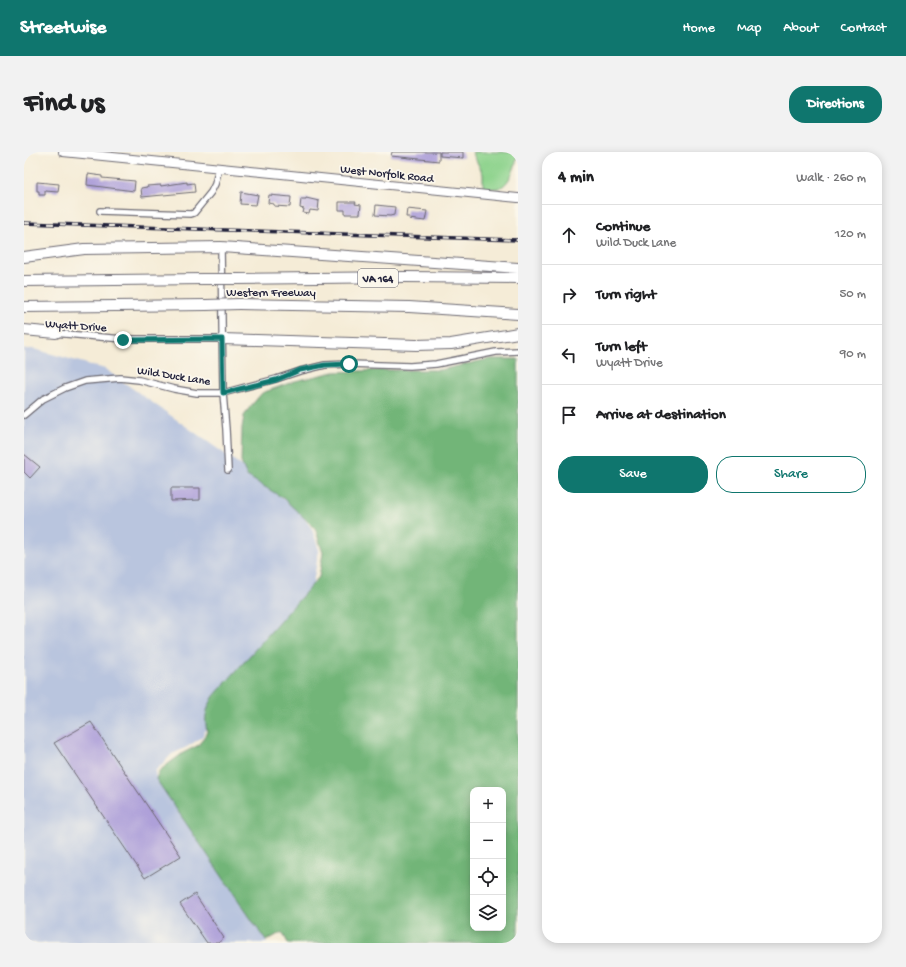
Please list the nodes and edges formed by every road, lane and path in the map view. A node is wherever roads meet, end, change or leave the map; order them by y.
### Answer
1 (63, 152) edge
2 (88, 153) edge
3 (101, 154) edge
4 (219, 168) junction
5 (518, 198) edge
6 (100, 211) dead end
7 (221, 247) junction
8 (24, 257) edge
9 (518, 268) edge
10 (518, 278) edge
11 (24, 281) edge
12 (24, 306) edge
13 (518, 314) edge
14 (24, 332) edge
15 (56, 333) joint
16 (518, 333) edge
17 (222, 339) junction
18 (518, 351) edge
19 (223, 393) junction
20 (24, 415) edge
21 (228, 470) dead end

1 - 2 street, West Norfolk Road
2 - 3 street, West Norfolk Road
3 - 4 street, West Norfolk Road
4 - 5 street, West Norfolk Road
4 - 6 street
7 - 8 highway
7 - 9 highway
7 - 17 street
10 - 11 highway, Western Freeway / VA 164, bridge
12 - 13 highway, Western Freeway, bridge
14 - 15 highway
15 - 17 street, Wyatt Drive
16 - 17 highway
17 - 19 street
18 - 19 street, Wild Duck Lane
19 - 20 street, Wild Duck Lane
19 - 21 street

